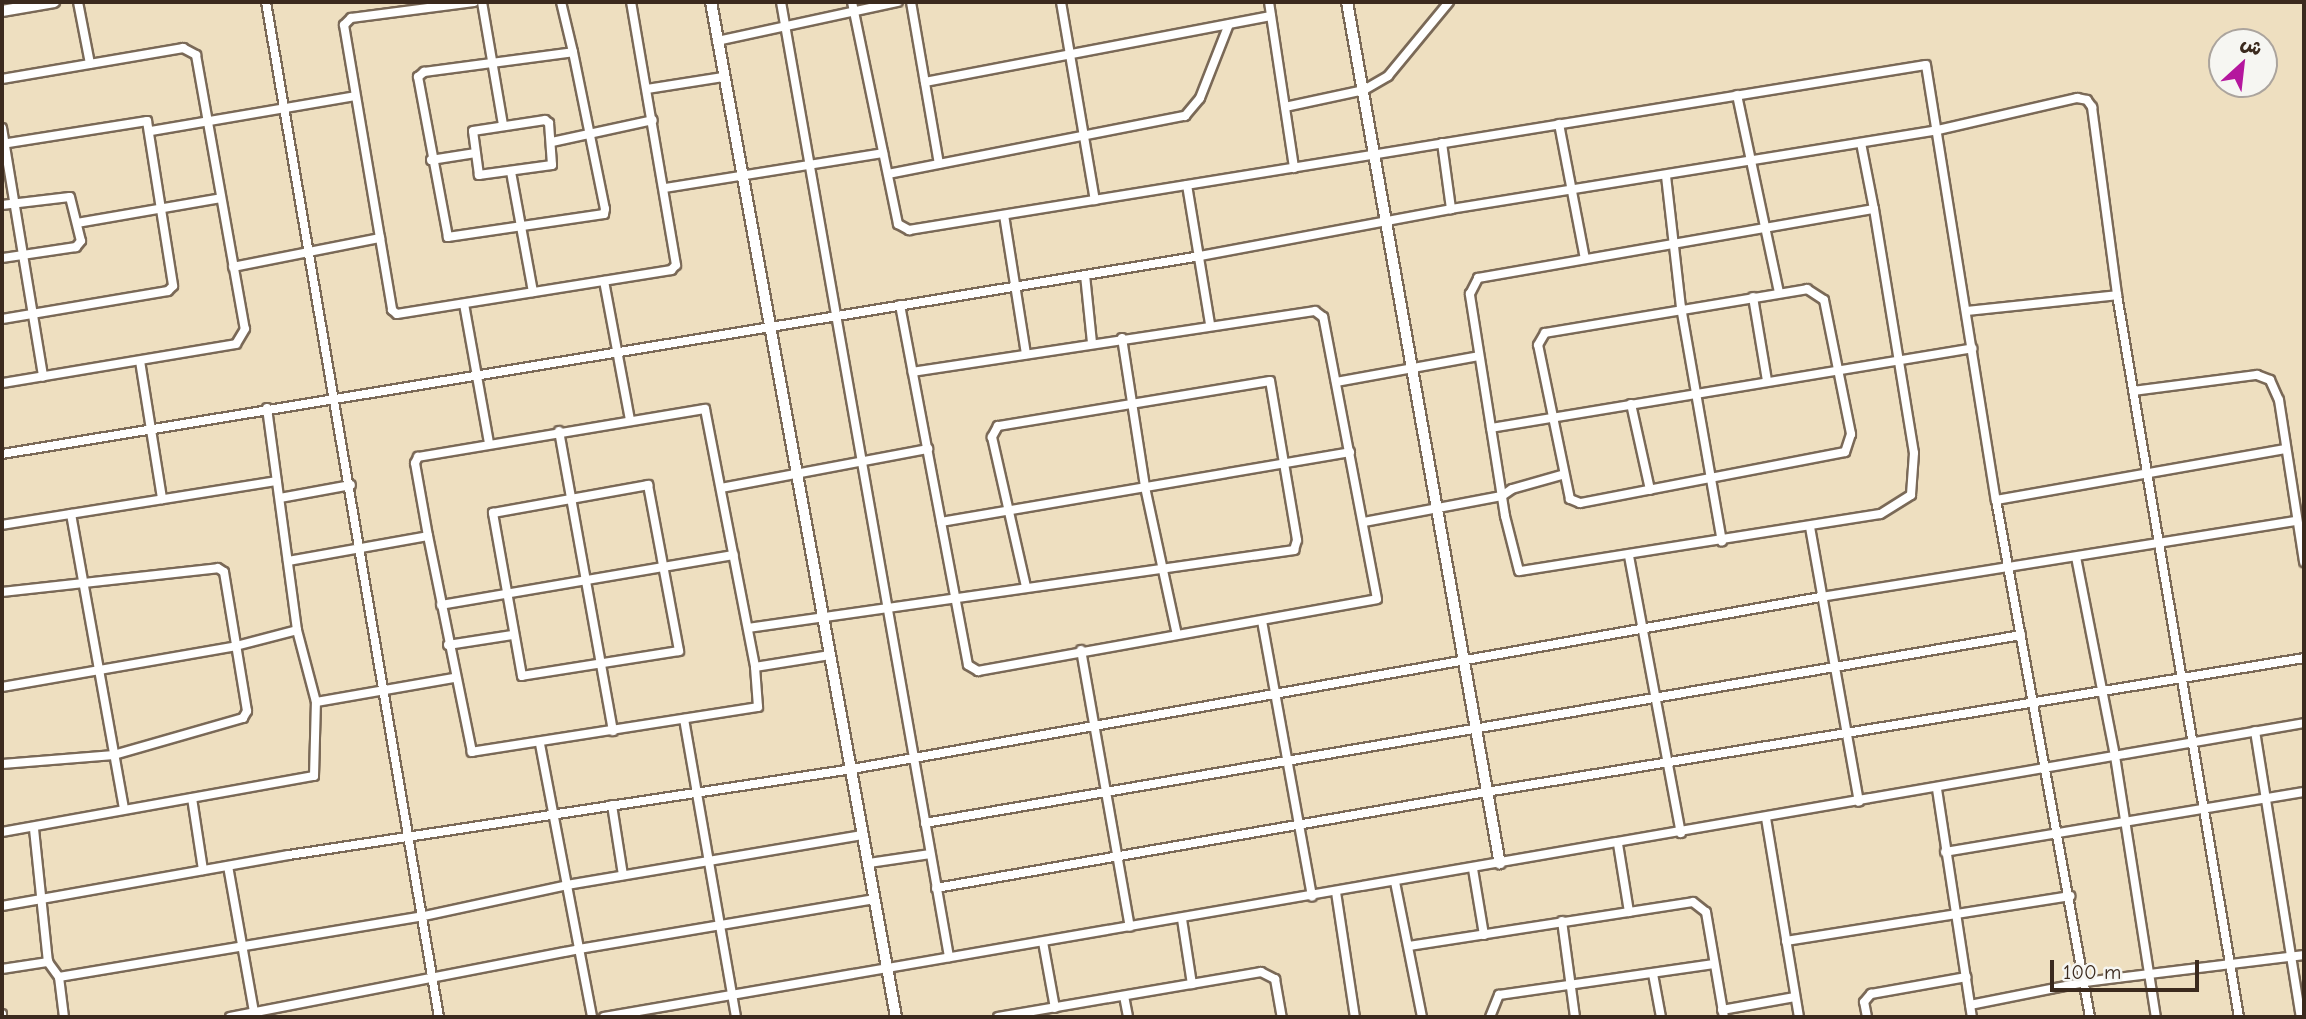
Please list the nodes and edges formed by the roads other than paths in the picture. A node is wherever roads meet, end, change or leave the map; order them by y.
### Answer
1 (54, 2) edge
2 (78, 2) edge
3 (266, 2) edge
4 (474, 2) edge
5 (482, 2) edge
6 (561, 2) edge
7 (631, 2) edge
8 (711, 2) edge
9 (781, 2) edge
10 (898, 2) edge
11 (911, 2) edge
12 (1061, 2) edge
13 (1269, 2) edge
14 (1347, 2) edge
15 (1449, 2) edge
16 (413, 6) edge
17 (853, 6) edge
18 (2, 11) edge
19 (1271, 16) junction
20 (1229, 24) junction
21 (783, 25) junction
22 (717, 41) junction
23 (573, 52) junction
24 (1069, 52) junction
25 (492, 62) junction
26 (90, 64) junction
27 (723, 77) junction
28 (2, 79) edge
29 (925, 82) junction
30 (648, 89) junction
31 (1364, 90) junction
32 (1737, 95) junction
33 (355, 96) junction
34 (285, 107) junction
35 (1285, 107) junction
36 (653, 120) junction
37 (208, 121) junction
38 (1559, 124) junction
39 (503, 125) junction
40 (2, 128) edge
41 (1938, 130) junction
42 (151, 131) junction
43 (590, 134) junction
44 (1083, 136) junction
45 (552, 142) junction
46 (1861, 142) junction
47 (1442, 143) junction
48 (3, 144) edge
49 (475, 153) junction
50 (883, 153) junction
51 (1374, 155) junction
52 (432, 160) junction
53 (1748, 161) junction
54 (939, 164) junction
55 (810, 167) junction
56 (1294, 168) junction
57 (511, 172) junction
58 (888, 174) junction
59 (1666, 176) junction
60 (742, 179) junction
61 (1187, 185) junction
62 (665, 188) junction
63 (1568, 190) junction
64 (221, 198) junction
65 (1095, 200) junction
66 (14, 203) junction
67 (2, 205) edge
68 (1451, 209) junction
69 (1874, 209) junction
70 (162, 210) junction
71 (1004, 215) junction
72 (1385, 222) junction
73 (78, 223) junction
74 (522, 228) junction
75 (1764, 229) junction
76 (380, 238) junction
77 (1675, 243) junction
78 (310, 252) junction
79 (23, 255) junction
80 (1200, 257) junction
81 (2, 258) edge
82 (1585, 258) junction
83 (233, 267) junction
84 (1085, 275) junction
85 (604, 281) junction
86 (1015, 287) junction
87 (533, 292) junction
88 (1779, 292) junction
89 (2117, 295) junction
90 (1754, 297) junction
91 (464, 304) junction
92 (900, 306) junction
93 (1681, 307) junction
94 (1966, 311) junction
95 (33, 314) junction
96 (837, 317) junction
97 (2, 319) edge
98 (1210, 324) junction
99 (770, 328) junction
100 (1122, 338) junction
101 (1092, 343) junction
102 (1972, 348) junction
103 (618, 352) junction
104 (1026, 354) junction
105 (1479, 356) junction
106 (1899, 358) junction
107 (140, 361) junction
108 (1834, 368) junction
109 (1412, 369) junction
110 (912, 372) junction
111 (475, 374) junction
112 (43, 377) junction
113 (1767, 381) junction
114 (1336, 382) junction
115 (2, 383) edge
116 (2133, 391) junction
117 (1696, 392) junction
118 (335, 396) junction
119 (1132, 401) junction
120 (1631, 404) junction
121 (267, 408) junction
122 (1552, 417) junction
123 (631, 420) junction
124 (152, 428) junction
125 (1491, 428) junction
126 (559, 431) junction
127 (489, 443) junction
128 (928, 449) junction
129 (2286, 449) junction
130 (1350, 452) junction
131 (2, 454) edge
132 (862, 461) junction
133 (1284, 463) junction
134 (797, 474) junction
135 (2147, 474) junction
136 (1562, 475) junction
137 (1711, 478) junction
138 (277, 481) junction
139 (351, 485) junction
140 (1145, 487) junction
141 (721, 488) junction
142 (1650, 490) junction
143 (570, 496) junction
144 (1502, 496) junction
145 (280, 498) junction
146 (162, 499) junction
147 (1996, 500) junction
148 (1436, 508) junction
149 (1008, 510) junction
150 (71, 513) junction
151 (941, 522) junction
152 (1364, 522) junction
153 (2296, 522) junction
154 (2, 524) edge
155 (1810, 527) junction
156 (428, 536) junction
157 (1721, 541) junction
158 (2158, 544) junction
159 (361, 549) junction
160 (734, 555) junction
161 (1629, 556) junction
162 (2076, 557) junction
163 (288, 561) junction
164 (2304, 562) edge
165 (665, 566) junction
166 (2008, 567) junction
167 (1161, 569) junction
168 (585, 580) junction
169 (83, 581) junction
170 (1026, 587) junction
171 (2, 593) edge
172 (505, 594) junction
173 (1821, 597) junction
174 (956, 598) junction
175 (441, 605) junction
176 (886, 608) junction
177 (825, 617) junction
178 (1262, 621) junction
179 (748, 628) junction
180 (297, 630) junction
181 (1642, 631) junction
182 (512, 635) junction
183 (1177, 635) junction
184 (2021, 635) junction
185 (448, 645) junction
186 (236, 646) junction
187 (1080, 650) junction
188 (830, 655) junction
189 (2304, 658) edge
190 (1464, 662) junction
191 (599, 666) junction
192 (755, 667) junction
193 (1835, 667) junction
194 (99, 671) junction
195 (2182, 677) junction
196 (454, 678) junction
197 (2, 687) edge
198 (2103, 690) junction
199 (386, 691) junction
200 (1274, 693) junction
201 (1655, 698) junction
202 (2034, 700) junction
203 (316, 702) junction
204 (684, 719) junction
205 (2304, 723) edge
206 (1092, 726) junction
207 (613, 731) junction
208 (1474, 731) junction
209 (2255, 731) junction
210 (1847, 732) junction
211 (2191, 743) junction
212 (540, 744) junction
213 (114, 755) junction
214 (2115, 756) junction
215 (913, 758) junction
216 (1286, 762) junction
217 (1668, 762) junction
218 (2, 764) edge
219 (2046, 768) junction
220 (852, 769) junction
221 (1937, 789) junction
222 (694, 792) junction
223 (1486, 792) junction
224 (2304, 792) edge
225 (1104, 793) junction
226 (192, 798) junction
227 (2263, 798) junction
228 (1859, 802) junction
229 (612, 806) junction
230 (2202, 808) junction
231 (124, 809) junction
232 (553, 815) junction
233 (1766, 818) junction
234 (2123, 821) junction
235 (925, 823) junction
236 (1298, 825) junction
237 (34, 829) junction
238 (2, 832) edge
239 (1681, 833) junction
240 (2057, 834) junction
241 (864, 835) junction
242 (410, 836) junction
243 (1618, 844) junction
244 (1945, 852) junction
245 (930, 854) junction
246 (1116, 857) junction
247 (706, 861) junction
248 (869, 863) junction
249 (1500, 864) junction
250 (228, 866) junction
251 (1473, 869) junction
252 (203, 870) junction
253 (623, 875) junction
254 (1395, 882) junction
255 (566, 885) junction
256 (936, 888) junction
257 (1336, 892) junction
258 (1312, 897) junction
259 (2070, 897) junction
260 (41, 899) junction
261 (875, 899) junction
262 (2, 906) edge
263 (1629, 912) junction
264 (1957, 913) junction
265 (424, 916) junction
266 (1182, 919) junction
267 (1562, 921) junction
268 (718, 926) junction
269 (1130, 928) junction
270 (1484, 935) junction
271 (1786, 941) junction
272 (1043, 943) junction
273 (1409, 946) junction
274 (243, 947) junction
275 (579, 949) junction
276 (2304, 955) edge
277 (2291, 956) junction
278 (949, 957) junction
279 (48, 962) junction
280 (2229, 963) junction
281 (1714, 964) junction
282 (887, 967) junction
283 (2, 969) edge
284 (1653, 974) junction
285 (2149, 974) junction
286 (59, 977) junction
287 (1966, 977) junction
288 (433, 980) junction
289 (2085, 982) junction
290 (1192, 984) junction
291 (1570, 986) junction
292 (732, 995) junction
293 (1124, 996) junction
294 (1796, 997) junction
295 (1970, 1005) junction
296 (1055, 1008) junction
297 (1723, 1013) edge
298 (255, 1015) edge
299 (64, 1017) edge
300 (230, 1017) edge
301 (439, 1017) edge
302 (592, 1017) edge
303 (604, 1017) edge
304 (736, 1017) edge
305 (896, 1017) edge
306 (998, 1017) edge
307 (1128, 1017) edge
308 (1282, 1017) edge
309 (1355, 1017) edge
310 (1422, 1017) edge
311 (1490, 1017) edge
312 (1575, 1017) edge
313 (1661, 1017) edge
314 (1799, 1017) edge
315 (1867, 1017) edge
316 (1972, 1017) edge
317 (2090, 1017) edge
318 (2156, 1017) edge
319 (2239, 1017) edge
320 (2301, 1017) edge

1 - 18 street
2 - 26 street
3 - 34 street
4 - 16 street
5 - 25 street
6 - 23 street
7 - 30 street
8 - 22 street
9 - 21 street
10 - 17 street
11 - 29 street
12 - 24 street
13 - 19 street
14 - 31 street
15 - 31 street
16 - 33 street
17 - 21 street
17 - 50 street
19 - 20 street
19 - 35 street
20 - 24 street
20 - 44 street
21 - 22 street
21 - 55 street
22 - 27 street
23 - 25 street
23 - 43 street
24 - 29 street
24 - 44 street
25 - 39 street
25 - 52 street
26 - 28 street
26 - 37 street
27 - 30 street
27 - 60 street
29 - 54 street
30 - 36 street
31 - 35 street
31 - 51 street
32 - 38 street
32 - 41 street
32 - 53 street
33 - 34 street
33 - 76 street
34 - 37 street
34 - 78 street
35 - 56 street
36 - 43 street
36 - 62 street
37 - 42 street
37 - 64 street
38 - 47 street
38 - 63 street
39 - 45 street
39 - 49 street
40 - 48 street
41 - 46 street
41 - 89 street
41 - 94 street
42 - 48 street
42 - 70 street
43 - 45 street
43 - 74 street
44 - 54 street
44 - 65 street
45 - 57 street
46 - 53 street
46 - 69 street
47 - 51 street
47 - 68 street
48 - 66 street
49 - 52 street
49 - 57 street
50 - 55 street
50 - 58 street
51 - 56 street
51 - 72 street
52 - 74 street
53 - 59 street
53 - 75 street
54 - 58 street
55 - 60 street
55 - 96 street
56 - 61 street
57 - 74 street
58 - 71 street
59 - 63 street
59 - 77 street
60 - 62 street
60 - 99 street
61 - 65 street
61 - 80 street
62 - 85 street
63 - 68 street
63 - 82 street
64 - 70 street
64 - 83 street
65 - 71 street
66 - 67 street
66 - 73 street
66 - 79 street
68 - 72 street
69 - 75 street
69 - 106 street
70 - 73 street
70 - 95 street
71 - 86 street
72 - 80 street
72 - 109 street
73 - 79 street
74 - 87 street
75 - 77 street
75 - 88 street
76 - 78 street
76 - 91 street
77 - 82 street
77 - 93 street
78 - 83 street
78 - 118 street
79 - 81 street
79 - 95 street
80 - 84 street
80 - 98 street
82 - 105 street
83 - 107 street
84 - 86 street
84 - 101 street
85 - 87 street
85 - 103 street
86 - 92 street
86 - 104 street
87 - 91 street
88 - 90 street
88 - 108 street
89 - 94 street
89 - 116 street
90 - 93 street
90 - 113 street
91 - 111 street
92 - 96 street
92 - 110 street
93 - 117 street
93 - 122 street
94 - 102 street
95 - 97 street
95 - 112 street
96 - 99 street
96 - 132 street
98 - 100 street
98 - 114 street
99 - 103 street
99 - 134 street
100 - 101 street
100 - 119 street
101 - 104 street
102 - 106 street
102 - 147 street
103 - 111 street
103 - 123 street
104 - 110 street
105 - 109 street
105 - 125 street
106 - 108 street
106 - 155 street
107 - 112 street
107 - 124 street
108 - 113 street
108 - 137 street
109 - 114 street
109 - 148 street
110 - 128 street
111 - 118 street
111 - 127 street
112 - 115 street
113 - 117 street
114 - 130 street
116 - 129 street
116 - 135 street
117 - 120 street
117 - 137 street
118 - 121 street
118 - 139 street
119 - 133 street
119 - 140 street
119 - 149 street
120 - 122 street
120 - 142 street
121 - 124 street
121 - 138 street
122 - 125 street
122 - 136 street
123 - 126 street
123 - 141 street
124 - 131 street
124 - 146 street
125 - 144 street
126 - 127 street
126 - 143 street
127 - 156 street
128 - 132 street
128 - 151 street
129 - 135 street
129 - 153 street
130 - 133 street
130 - 152 street
132 - 134 street
132 - 176 street
133 - 140 street
133 - 167 street
134 - 141 street
134 - 177 street
135 - 147 street
135 - 158 street
136 - 142 street
136 - 144 street
137 - 142 street
137 - 157 street
138 - 145 street
138 - 146 street
139 - 145 street
139 - 159 street
140 - 149 street
140 - 167 street
141 - 160 street
143 - 165 street
143 - 168 street
143 - 172 street
144 - 148 street
144 - 161 street
145 - 163 street
146 - 150 street
147 - 166 street
148 - 152 street
148 - 190 street
149 - 151 street
149 - 170 street
150 - 154 street
150 - 169 street
151 - 174 street
152 - 178 street
153 - 158 street
153 - 164 street
155 - 157 street
155 - 173 street
156 - 159 street
156 - 175 street
157 - 161 street
158 - 162 street
158 - 195 street
159 - 163 street
159 - 199 street
160 - 165 street
160 - 179 street
161 - 181 street
162 - 166 street
162 - 198 street
163 - 180 street
165 - 168 street
165 - 191 street
166 - 173 street
166 - 184 street
167 - 170 street
167 - 183 street
168 - 172 street
168 - 191 street
169 - 171 street
169 - 186 street
169 - 194 street
170 - 174 street
172 - 175 street
172 - 182 street
173 - 181 street
173 - 193 street
174 - 176 street
174 - 187 street
175 - 185 street
176 - 177 street
176 - 215 street
177 - 179 street
177 - 188 street
178 - 183 street
178 - 200 street
179 - 192 street
180 - 186 street
180 - 203 street
181 - 190 street
181 - 201 street
182 - 185 street
182 - 191 street
183 - 187 street
184 - 193 street
184 - 202 street
185 - 196 street
186 - 194 street
186 - 213 street
187 - 206 street
188 - 192 street
188 - 220 street
189 - 195 street
190 - 200 street
190 - 208 street
191 - 207 street
192 - 204 street
193 - 201 street
193 - 210 street
194 - 197 street
194 - 213 street
195 - 198 street
195 - 211 street
196 - 199 street
196 - 212 street
198 - 202 street
198 - 214 street
199 - 203 street
199 - 242 street
200 - 206 street
200 - 216 street
201 - 208 street
201 - 217 street
202 - 210 street
202 - 219 street
203 - 226 street
204 - 207 street
204 - 222 street
205 - 209 street
206 - 215 street
206 - 225 street
207 - 212 street
208 - 216 street
208 - 223 street
209 - 211 street
209 - 227 street
210 - 217 street
210 - 228 street
211 - 214 street
211 - 230 street
212 - 232 street
213 - 218 street
213 - 231 street
214 - 219 street
214 - 234 street
215 - 220 street
215 - 235 street
216 - 225 street
216 - 236 street
217 - 223 street
217 - 239 street
219 - 221 street
219 - 240 street
220 - 222 street
220 - 241 street
221 - 228 street
221 - 244 street
222 - 229 street
222 - 247 street
223 - 236 street
223 - 249 street
224 - 227 street
225 - 235 street
225 - 246 street
226 - 231 street
226 - 252 street
227 - 230 street
227 - 277 street
228 - 233 street
229 - 232 street
229 - 253 street
230 - 234 street
230 - 280 street
231 - 237 street
232 - 242 street
232 - 255 street
233 - 239 street
233 - 271 street
234 - 240 street
234 - 285 street
235 - 245 street
236 - 246 street
236 - 258 street
237 - 238 street
237 - 260 street
239 - 243 street
240 - 244 street
240 - 259 street
241 - 247 street
241 - 248 street
242 - 250 street
242 - 265 street
243 - 249 street
243 - 263 street
244 - 264 street
245 - 248 street
245 - 256 street
246 - 256 street
246 - 269 street
247 - 253 street
247 - 268 street
248 - 261 street
249 - 251 street
250 - 252 street
250 - 274 street
251 - 254 street
251 - 270 street
252 - 260 street
253 - 255 street
254 - 257 street
254 - 273 street
255 - 265 street
255 - 275 street
256 - 278 street
257 - 258 street
257 - 309 street
258 - 266 street
259 - 264 street
259 - 289 street
260 - 262 street
260 - 279 street
261 - 268 street
261 - 282 street
263 - 267 street
263 - 281 street
264 - 271 street
264 - 287 street
265 - 274 street
265 - 288 street
266 - 269 street
266 - 290 street
267 - 270 street
267 - 291 street
268 - 275 street
268 - 292 street
269 - 272 street
270 - 273 street
271 - 294 street
272 - 278 street
272 - 296 street
273 - 310 street
274 - 286 street
274 - 298 street
275 - 288 street
275 - 302 street
276 - 277 street
277 - 280 street
277 - 320 street
278 - 282 street
279 - 283 street
279 - 286 street
280 - 285 street
280 - 319 street
281 - 284 street
281 - 297 street
282 - 292 street
282 - 305 street
284 - 291 street
284 - 313 street
285 - 289 street
285 - 318 street
286 - 299 street
287 - 295 street
287 - 315 street
288 - 298 street
288 - 301 street
289 - 295 street
289 - 317 street
290 - 293 street
290 - 308 street
291 - 311 street
291 - 312 street
292 - 303 street
292 - 304 street
293 - 296 street
293 - 307 street
294 - 297 street
294 - 314 street
295 - 316 street
296 - 306 street
298 - 300 street

